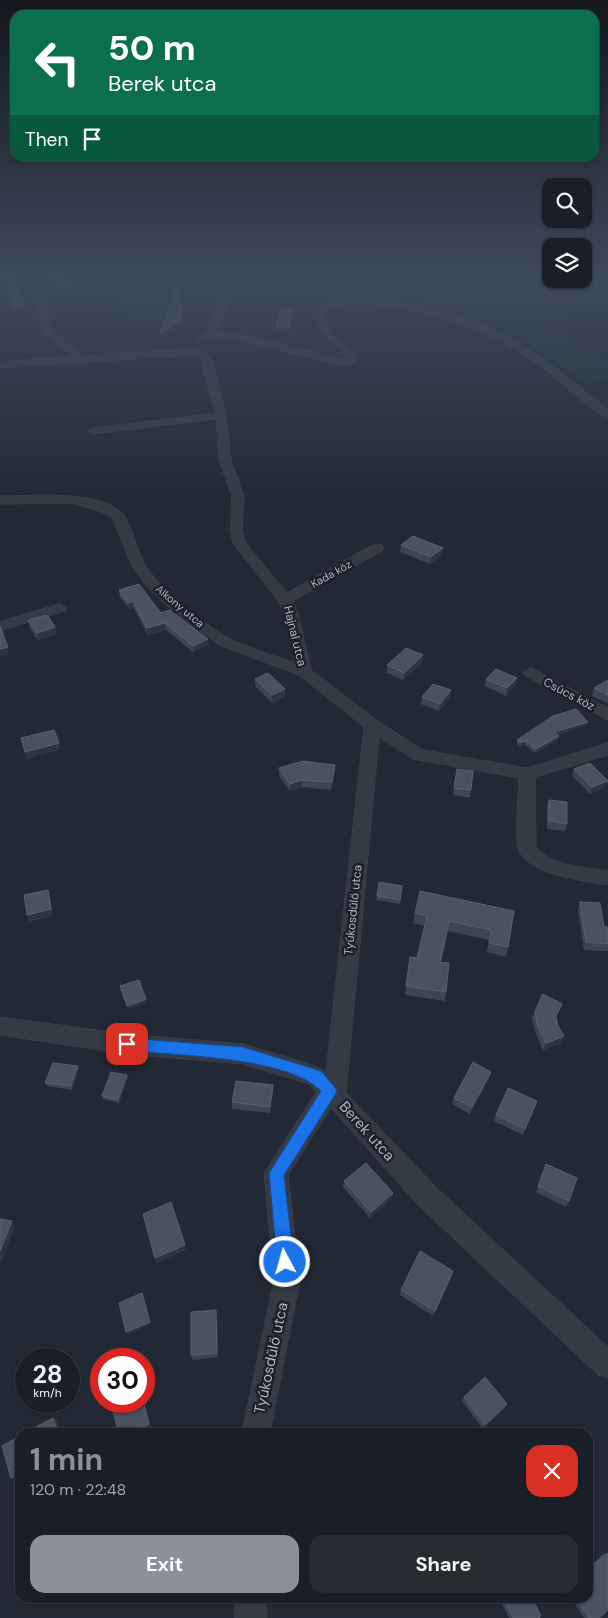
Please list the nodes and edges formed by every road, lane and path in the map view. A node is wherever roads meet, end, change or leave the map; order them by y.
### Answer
1 (75, 353) edge
2 (185, 353) edge
3 (196, 353) edge
4 (303, 353) edge
5 (348, 353) edge
6 (526, 353) edge
7 (82, 358) junction
8 (0, 365) edge
9 (608, 414) edge
10 (221, 415) junction
11 (94, 432) dead end
12 (0, 500) edge
13 (377, 548) dead end
14 (285, 600) junction
15 (60, 608) dead end
16 (0, 627) edge
17 (304, 672) junction
18 (531, 673) dead end
19 (608, 714) edge
20 (372, 725) junction
21 (608, 749) edge
22 (527, 774) junction
23 (608, 878) edge
24 (0, 1026) edge
25 (332, 1092) junction
26 (608, 1365) edge
27 (257, 1428) edge
28 (251, 1603) edge
29 (251, 1618) edge

1 - 7 street
2 - 7 street
3 - 10 street, Hajnal utca
4 - 5 street
6 - 9 street
7 - 8 street
10 - 11 street
10 - 14 street, Hajnal utca
12 - 17 street, Alkony utca
13 - 14 street, Kada köz
14 - 17 street, Hajnal utca
15 - 16 street
17 - 20 street, Hajnal utca
18 - 19 street, Csúcs köz
20 - 22 street, Hajnal utca
20 - 25 street, Tyúkosdűlő utca
21 - 22 street, Hajnal utca
22 - 23 street
24 - 25 street, Berek utca
25 - 26 street, Berek utca
25 - 27 street, Tyúkosdűlő utca
28 - 29 street

